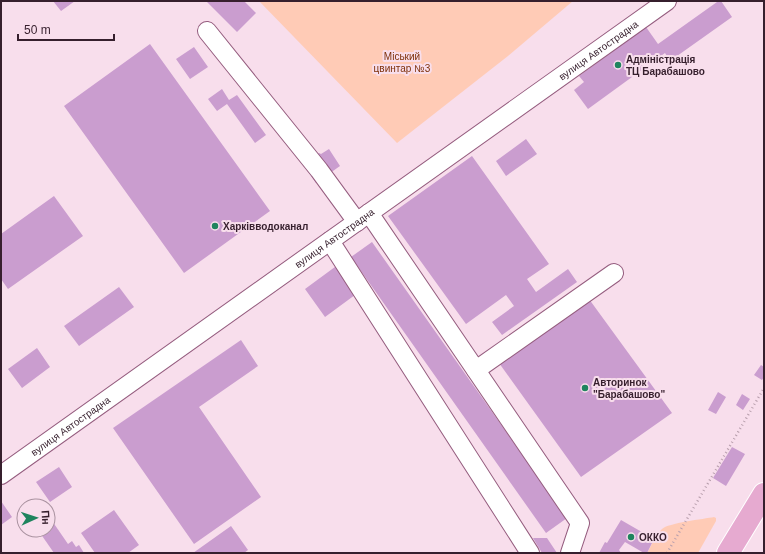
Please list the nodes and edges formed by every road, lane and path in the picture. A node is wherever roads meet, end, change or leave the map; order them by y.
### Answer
1 (667, 1) edge
2 (207, 31) dead end
3 (363, 218) junction
4 (330, 241) junction
5 (614, 273) dead end
6 (476, 370) junction
7 (764, 388) edge
8 (1, 474) edge
9 (764, 494) edge
10 (530, 553) edge
11 (570, 553) edge
12 (667, 553) edge
13 (728, 553) edge

1 - 3 street, вулиця Автострадна
2 - 3 street
3 - 4 street, вулиця Автострадна
3 - 6 street
4 - 8 street, вулиця Автострадна
4 - 10 street
5 - 6 street
6 - 11 street
7 - 12 path
9 - 13 main road

